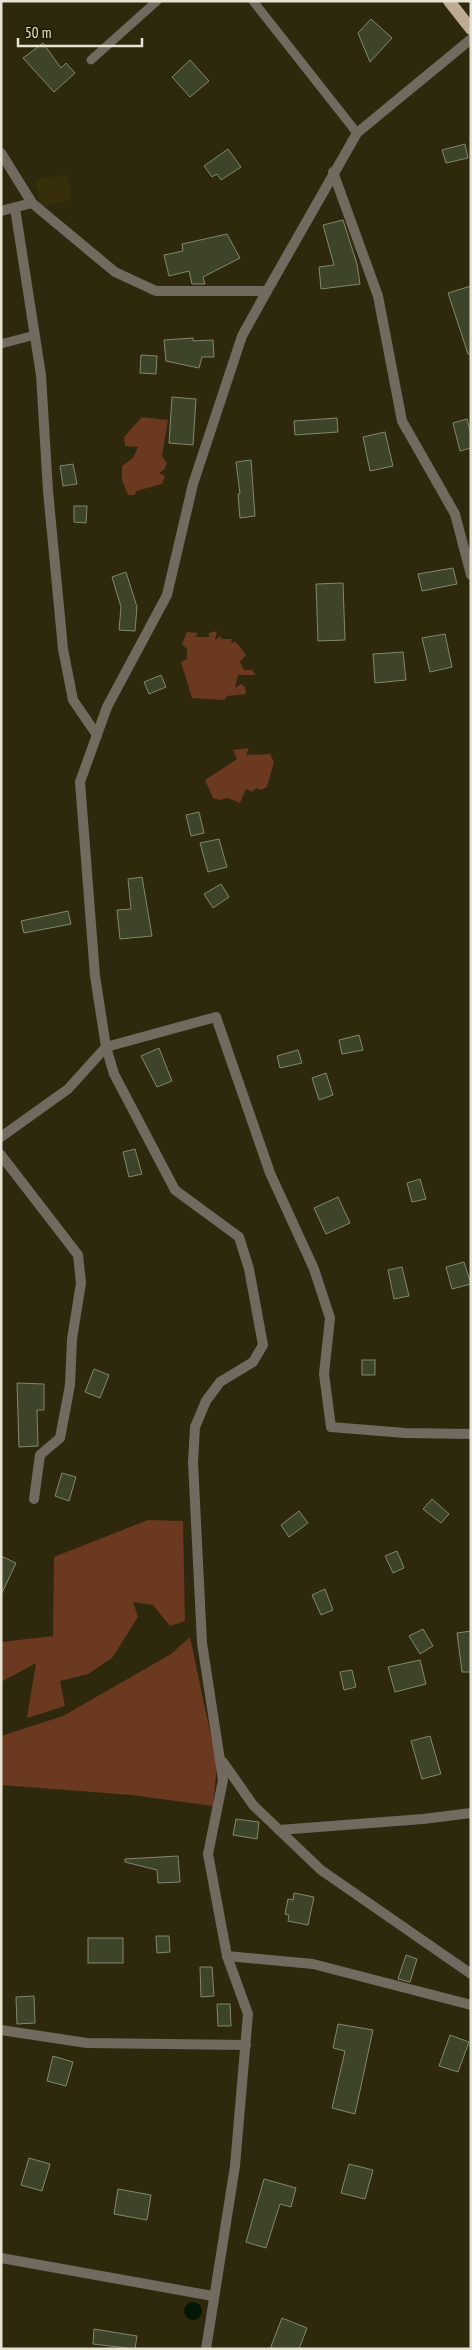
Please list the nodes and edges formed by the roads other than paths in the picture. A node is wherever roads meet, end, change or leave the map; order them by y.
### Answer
1 (157, 1) edge
2 (252, 1) edge
3 (448, 1) edge
4 (471, 29) edge
5 (471, 39) edge
6 (91, 60) dead end
7 (358, 133) junction
8 (1, 153) edge
9 (333, 172) junction
10 (32, 203) junction
11 (15, 208) junction
12 (1, 211) edge
13 (267, 291) junction
14 (35, 335) junction
15 (1, 344) edge
16 (471, 575) edge
17 (97, 735) junction
18 (106, 1046) junction
19 (1, 1137) edge
20 (1, 1155) edge
21 (471, 1434) edge
22 (34, 1499) dead end
23 (221, 1760) junction
24 (471, 1813) edge
25 (279, 1830) junction
26 (227, 1956) junction
27 (471, 1974) edge
28 (471, 2005) edge
29 (1, 2030) edge
30 (246, 2045) junction
31 (1, 2258) edge
32 (213, 2296) junction
33 (206, 2349) edge

1 - 6 lane
2 - 7 lane
3 - 4 main road
5 - 7 street
7 - 9 street
8 - 10 street
9 - 13 street
9 - 16 street
10 - 11 street
10 - 13 street
11 - 12 street
11 - 14 street
13 - 17 street
14 - 15 lane
14 - 17 street
17 - 18 street
18 - 19 street
18 - 21 street
18 - 23 street
20 - 22 street
23 - 25 street
23 - 26 street
24 - 25 street
25 - 27 street
26 - 28 street
26 - 30 street
29 - 30 street
30 - 32 street
31 - 32 street
32 - 33 street

